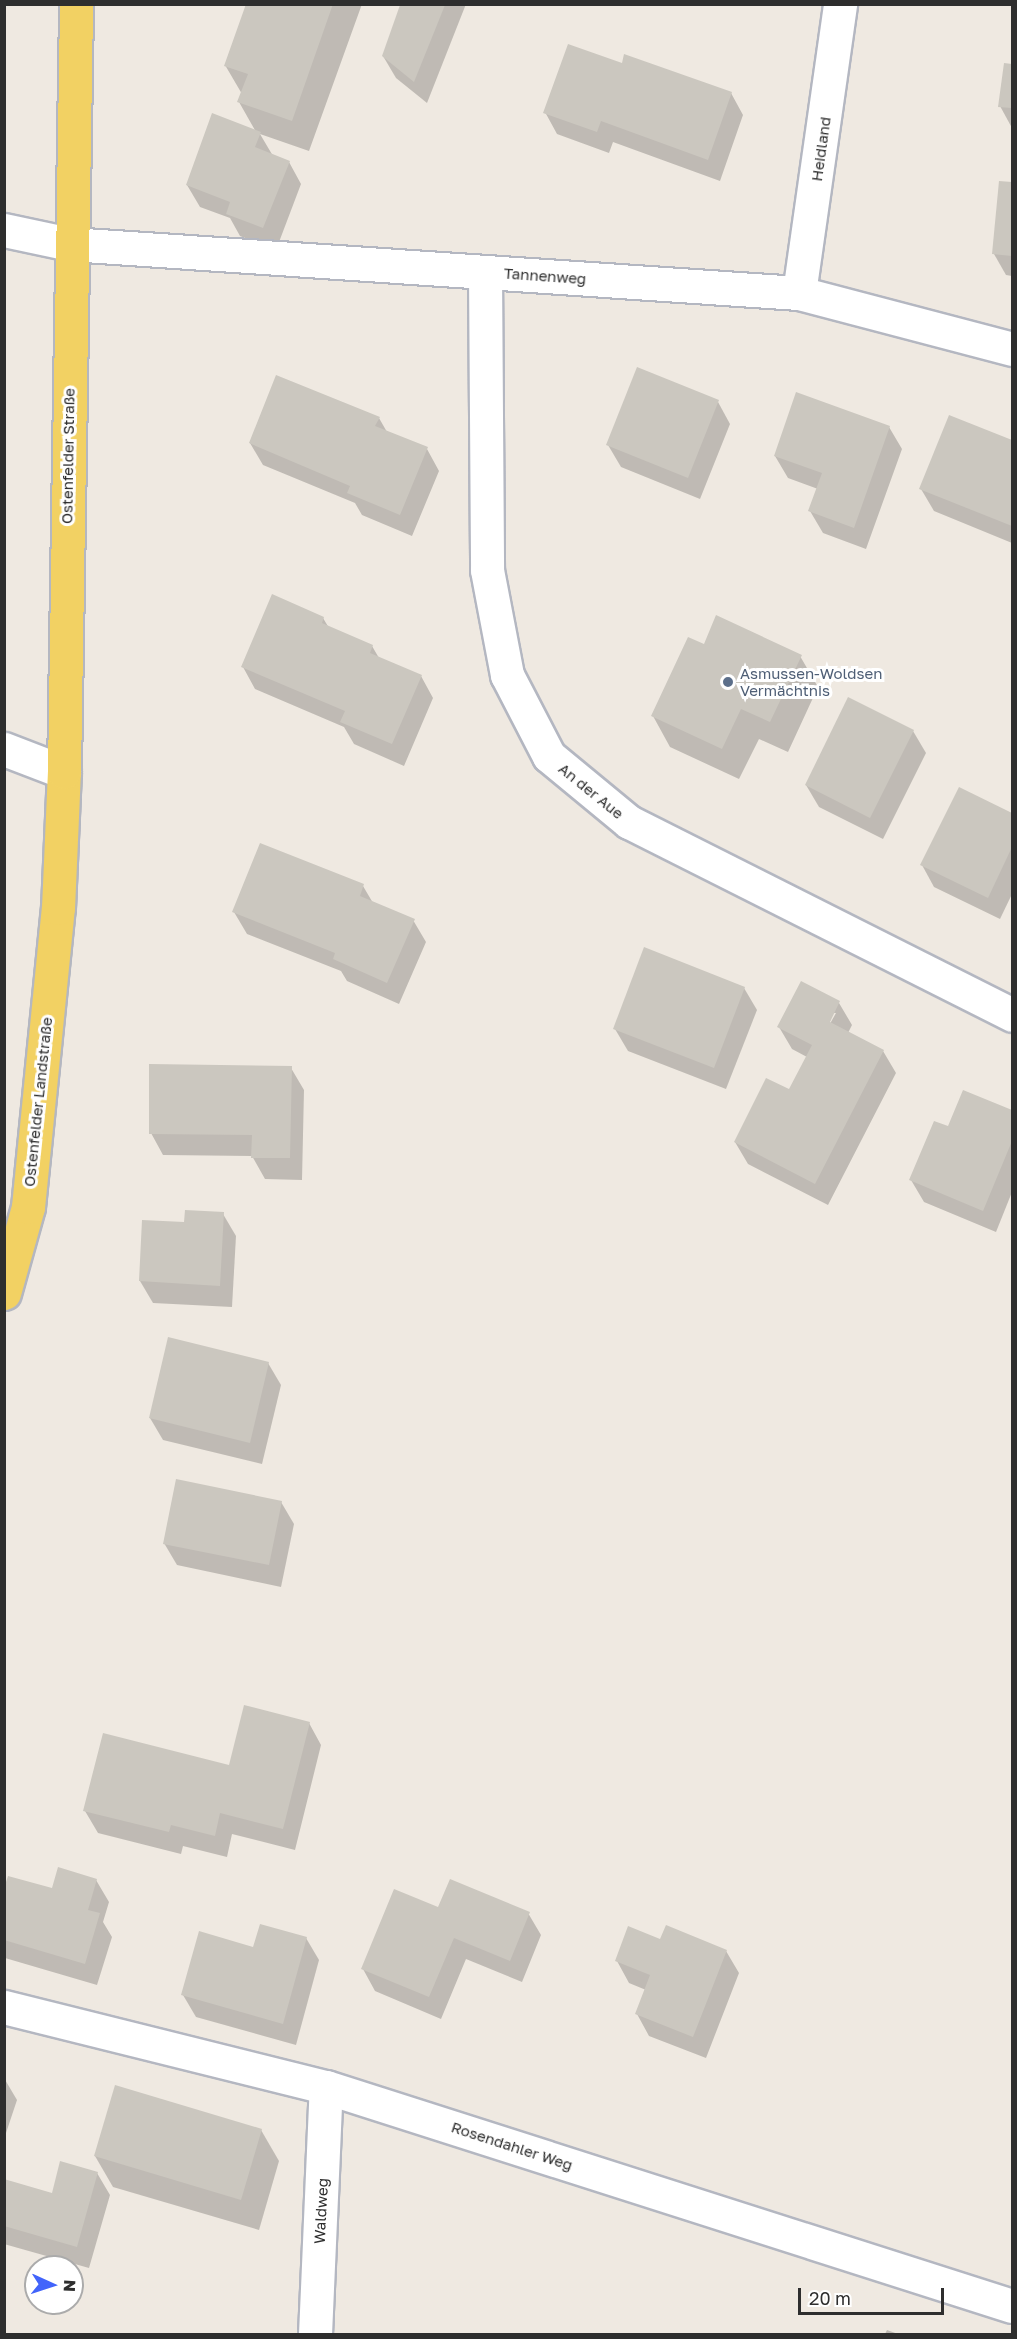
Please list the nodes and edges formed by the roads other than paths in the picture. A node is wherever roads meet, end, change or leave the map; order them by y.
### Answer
1 (76, 4) edge
2 (840, 4) edge
3 (4, 230) edge
4 (70, 244) junction
5 (485, 272) junction
6 (799, 293) junction
7 (1012, 349) edge
8 (4, 749) edge
9 (64, 772) junction
10 (58, 908) joint
11 (1012, 1014) edge
12 (4, 1293) edge
13 (4, 2007) edge
14 (326, 2086) junction
15 (1012, 2306) edge
16 (315, 2334) edge

1 - 4 main road, Ostenfelder Straße
2 - 6 street, Heidland
3 - 4 street, Tannenweg
4 - 5 street, Tannenweg
4 - 9 main road, Ostenfelder Straße
5 - 6 street, Tannenweg
5 - 11 street, An der Aue
6 - 7 street, Tannenweg
8 - 9 street
9 - 10 main road, Ostenfelder Straße
10 - 12 main road, Ostenfelder Landstraße
13 - 14 street, Rosendahler Weg
14 - 15 street, Rosendahler Weg
14 - 16 street, Waldweg

